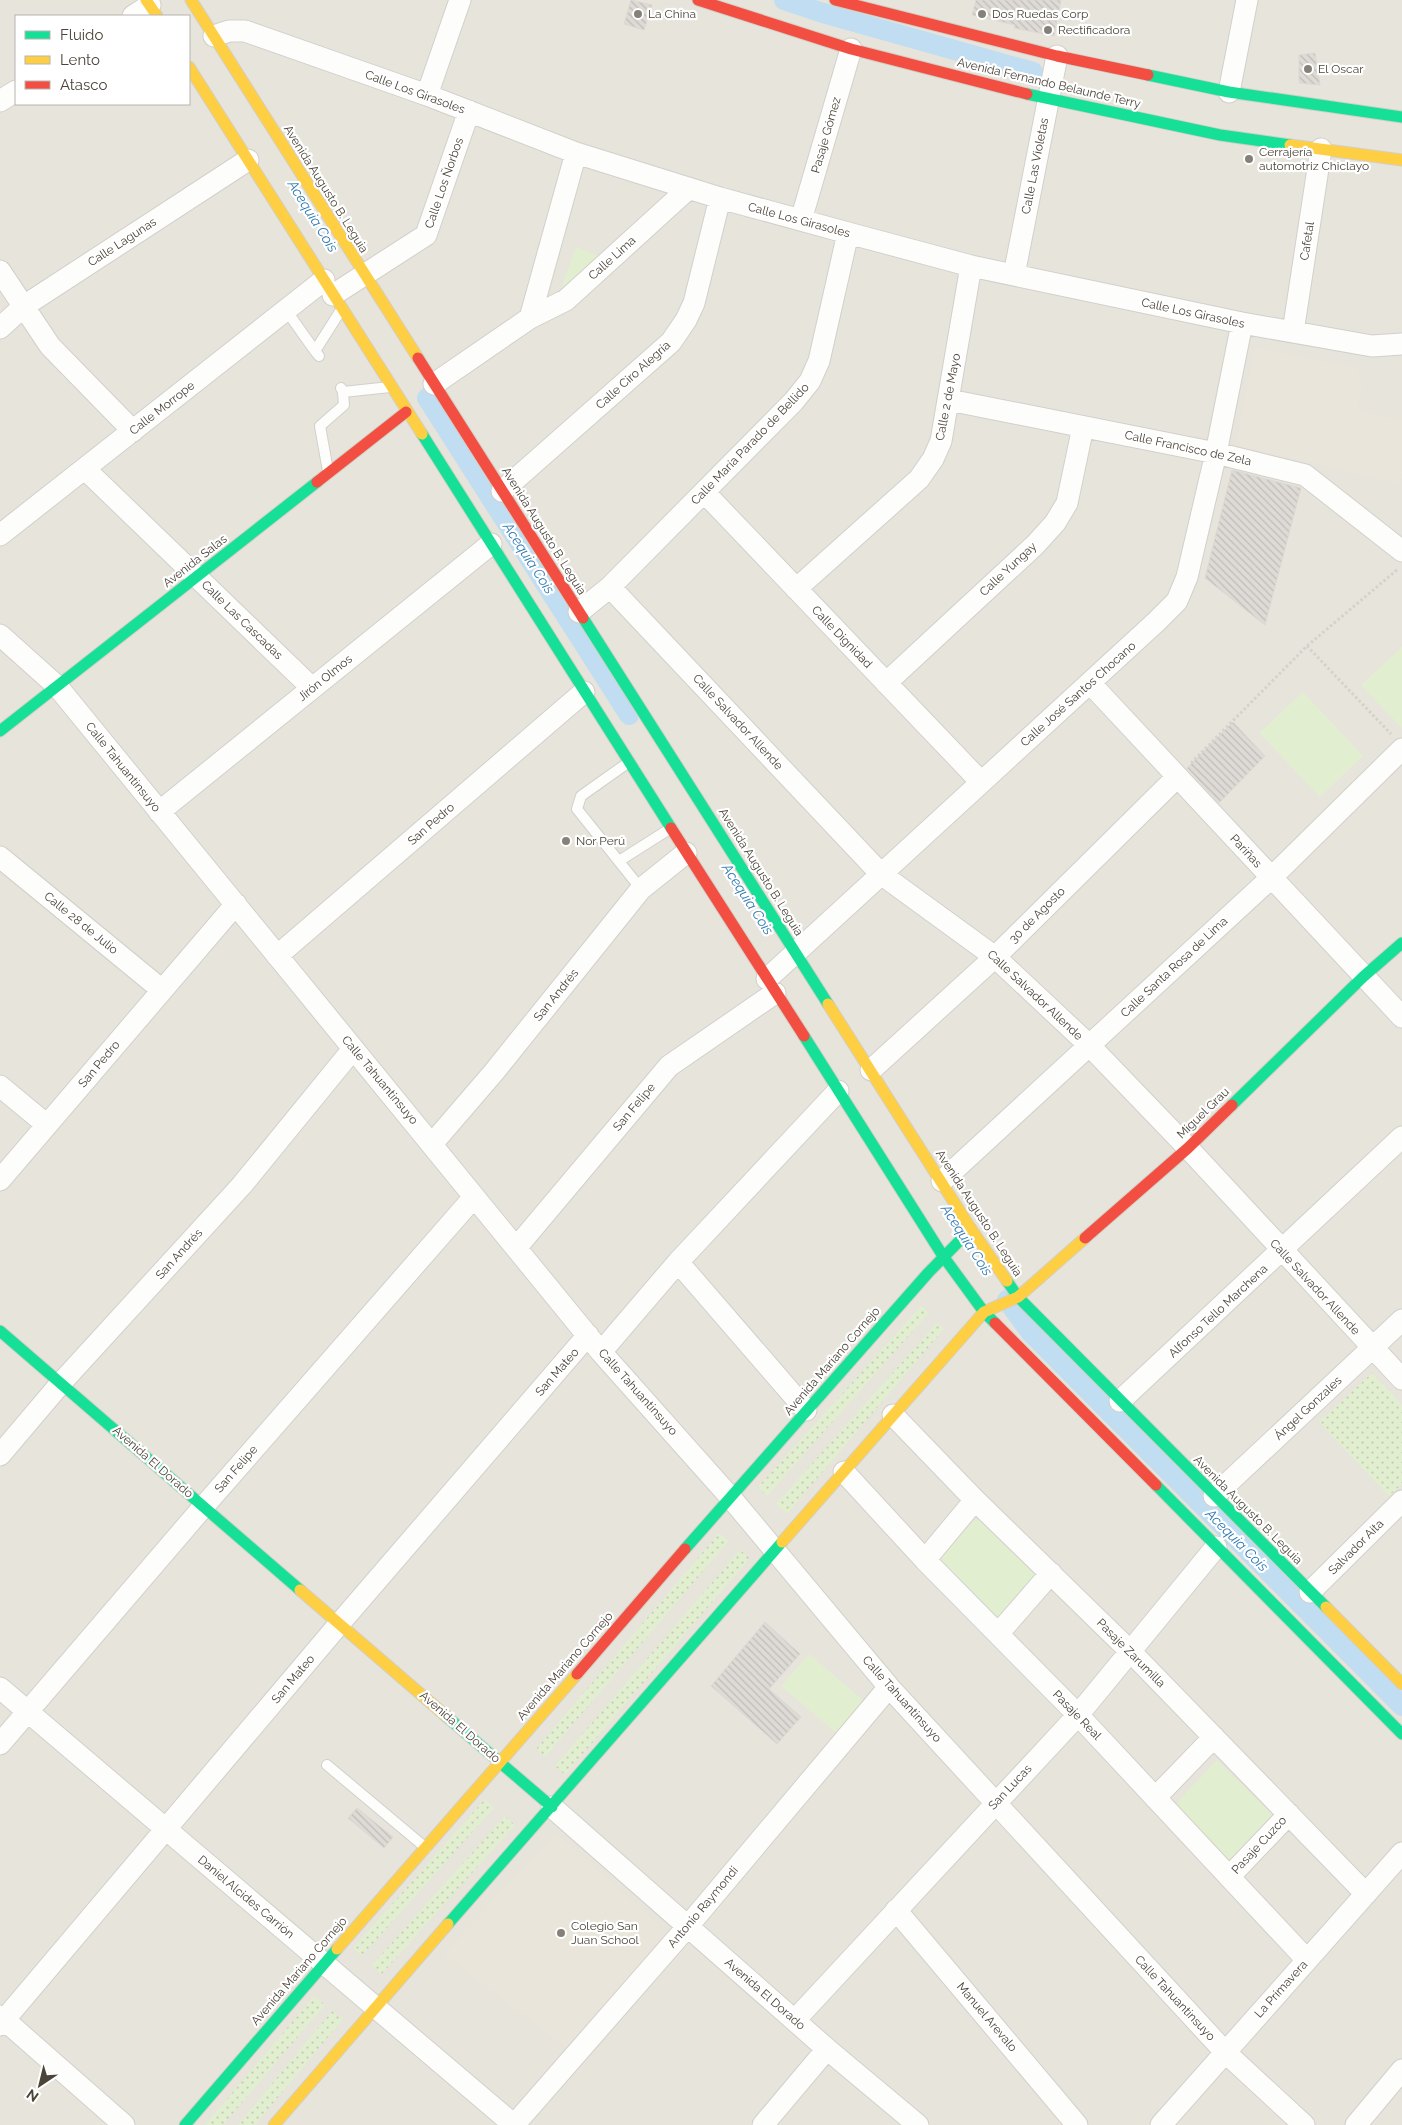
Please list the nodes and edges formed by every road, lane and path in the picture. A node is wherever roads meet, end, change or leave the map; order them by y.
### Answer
1 (191, 0) edge
2 (460, 0) edge
3 (698, 0) edge
4 (835, 0) edge
5 (1247, 0) edge
6 (214, 36) junction
7 (851, 49) junction
8 (1057, 56) junction
9 (190, 69) edge
10 (15, 92) edge
11 (1229, 92) junction
12 (427, 95) junction
13 (1048, 98) junction
14 (0, 102) edge
15 (469, 111) junction
16 (1402, 117) edge
17 (1321, 149) junction
18 (576, 153) junction
19 (248, 160) junction
20 (1402, 160) edge
21 (689, 188) junction
22 (720, 198) junction
23 (801, 220) junction
24 (848, 233) junction
25 (971, 266) junction
26 (0, 271) edge
27 (363, 274) junction
28 (1014, 275) junction
29 (333, 295) junction
30 (24, 306) junction
31 (286, 310) junction
32 (530, 318) junction
33 (1242, 323) junction
34 (0, 328) edge
35 (1293, 332) junction
36 (1402, 344) edge
37 (434, 384) junction
38 (391, 387) junction
39 (949, 400) junction
40 (406, 412) junction
41 (1083, 427) junction
42 (133, 431) junction
43 (1216, 453) junction
44 (85, 469) junction
45 (329, 473) junction
46 (502, 491) junction
47 (704, 492) junction
48 (0, 535) edge
49 (491, 544) junction
50 (1402, 551) edge
51 (1402, 565) edge
52 (196, 577) junction
53 (610, 587) junction
54 (796, 589) junction
55 (579, 612) junction
56 (0, 635) edge
57 (1307, 646) junction
58 (886, 683) junction
59 (1090, 683) junction
60 (57, 686) junction
61 (312, 688) junction
62 (584, 692) junction
63 (0, 731) edge
64 (1399, 744) edge
65 (629, 762) junction
66 (1177, 777) junction
67 (981, 782) junction
68 (160, 812) junction
69 (671, 828) junction
70 (686, 853) junction
71 (0, 857) edge
72 (619, 861) junction
73 (881, 874) junction
74 (1271, 878) junction
75 (641, 890) junction
76 (236, 904) junction
77 (1402, 943) edge
78 (796, 953) junction
79 (277, 956) junction
80 (995, 957) junction
81 (1363, 977) junction
82 (770, 983) junction
83 (162, 990) junction
84 (1402, 1017) edge
85 (1089, 1045) junction
86 (353, 1048) junction
87 (871, 1070) junction
88 (0, 1086) edge
89 (838, 1091) junction
90 (47, 1125) junction
91 (1402, 1137) edge
92 (432, 1144) junction
93 (1188, 1148) junction
94 (0, 1180) edge
95 (942, 1182) junction
96 (474, 1197) junction
97 (970, 1230) junction
98 (516, 1248) junction
99 (1282, 1251) junction
100 (944, 1255) junction
101 (678, 1262) junction
102 (1017, 1297) junction
103 (985, 1312) junction
104 (1402, 1320) edge
105 (0, 1331) edge
106 (595, 1343) junction
107 (1372, 1348) junction
108 (1402, 1380) edge
109 (61, 1383) junction
110 (1120, 1401) junction
111 (806, 1410) junction
112 (893, 1415) junction
113 (0, 1455) edge
114 (844, 1472) junction
115 (1214, 1496) junction
116 (731, 1498) junction
117 (976, 1500) junction
118 (1402, 1501) edge
119 (204, 1506) junction
120 (1216, 1546) junction
121 (775, 1550) junction
122 (925, 1560) junction
123 (1051, 1573) junction
124 (1310, 1592) junction
125 (340, 1623) junction
126 (998, 1634) junction
127 (1130, 1651) junction
128 (1401, 1683) edge
129 (889, 1687) junction
130 (0, 1688) edge
131 (28, 1712) junction
132 (1078, 1714) junction
133 (1402, 1734) edge
134 (1214, 1737) junction
135 (0, 1744) edge
136 (500, 1761) junction
137 (327, 1765) dead end
138 (1155, 1798) junction
139 (995, 1803) junction
140 (552, 1807) junction
141 (1289, 1814) junction
142 (165, 1829) junction
143 (426, 1848) junction
144 (1402, 1853) edge
145 (1229, 1877) junction
146 (1366, 1894) junction
147 (896, 1910) junction
148 (688, 1926) junction
149 (1306, 1960) junction
150 (324, 1963) junction
151 (375, 2007) junction
152 (1, 2020) edge
153 (795, 2020) junction
154 (827, 2049) junction
155 (1225, 2052) junction
156 (1402, 2070) edge
157 (124, 2125) edge
158 (185, 2125) edge
159 (274, 2125) edge
160 (514, 2125) edge
161 (763, 2125) edge
162 (918, 2125) edge
163 (1077, 2125) edge
164 (1161, 2125) edge
165 (1304, 2125) edge
166 (1356, 2125) edge

1 - 6 main road, Avenida Augusto B. Leguia
2 - 12 street
3 - 7 main road, Avenida Fernando Belaunde Terry
4 - 8 main road
5 - 11 street
6 - 12 street, Calle Los Girasoles
6 - 27 main road, Avenida Augusto B. Leguia
7 - 13 main road, Avenida Fernando Belaunde Terry
7 - 23 street, Pasaje Gómez
8 - 11 main road
8 - 13 street, Calle Las Violetas
9 - 19 main road
10 - 14 street
11 - 16 main road
12 - 15 street, Calle Los Girasoles
13 - 17 main road, Avenida Fernando Belaunde Terry
13 - 28 street, Calle Las Violetas
15 - 18 street, Calle Los Girasoles
15 - 27 street, Calle Los Ñorbos
17 - 20 main road, Avenida Fernando Belaunde Terry
17 - 35 street, Cafetal
18 - 21 street, Calle Los Girasoles
18 - 32 street
19 - 29 main road
19 - 30 street, Calle Lagunas
21 - 22 street, Calle Los Girasoles
21 - 32 street, Calle Lima
22 - 23 street, Calle Los Girasoles
22 - 46 street, Calle Ciro Alegría
23 - 24 street, Calle Los Girasoles
24 - 25 street, Calle Los Girasoles
24 - 47 street, Calle María Parado de Bellido
25 - 28 street, Calle Los Girasoles
25 - 39 street, Calle 2 de Mayo
26 - 30 street
27 - 29 street, Calle Los Ñorbos
27 - 37 main road, Avenida Augusto B. Leguia
28 - 33 street, Calle Los Girasoles
29 - 31 street, Calle Morrope
29 - 31 lane
29 - 38 main road
30 - 34 street, Calle Lagunas
30 - 42 street
31 - 42 street, Calle Morrope
32 - 37 street, Calle Lima
33 - 35 street, Calle Los Girasoles
33 - 43 street, Calle José Santos Chocano
35 - 36 street, Calle Los Girasoles
37 - 46 main road, Avenida Augusto B. Leguia
38 - 40 main road
38 - 45 lane
39 - 41 street, Calle Francisco de Zela
39 - 54 street, Calle 2 de Mayo
40 - 45 main road, Avenida Salas
40 - 49 main road
41 - 43 street, Calle Francisco de Zela
41 - 58 street, Calle Yungay
42 - 44 street, Calle Morrope
43 - 50 street, Calle Francisco de Zela
43 - 59 street, Calle José Santos Chocano
44 - 48 street, Calle Morrope
44 - 52 street, Calle Las Cascadas
45 - 52 main road, Avenida Salas
46 - 55 main road, Avenida Augusto B. Leguia
47 - 53 street, Calle María Parado de Bellido
47 - 54 street, Calle Dignidad
49 - 61 street, Jirón Olmos
49 - 62 main road
51 - 57 path
52 - 60 main road, Avenida Salas
52 - 61 street, Calle Las Cascadas
53 - 55 street, Calle María Parado de Bellido
53 - 73 street, Calle Salvador Allende
54 - 58 street, Calle Dignidad
55 - 78 main road, Avenida Augusto B. Leguia
56 - 60 street, Calle Tahuantinsuyo
57 - 64 path
57 - 66 path
58 - 67 street, Calle Dignidad
59 - 66 street, Pariñas
59 - 67 street, Calle José Santos Chocano
60 - 63 main road, Avenida Salas
60 - 68 street, Calle Tahuantinsuyo
61 - 68 street, Jirón Olmos
62 - 65 main road
62 - 79 street, San Pedro
64 - 74 street, Calle Santa Rosa de Lima
65 - 69 main road
65 - 72 lane
66 - 74 street, Pariñas
66 - 80 street, 30 de Agosto
67 - 73 street, Calle José Santos Chocano
68 - 76 street, Calle Tahuantinsuyo
69 - 70 main road
69 - 72 lane
70 - 75 street, San Andrés
70 - 82 main road
71 - 83 street, Calle 28 de Julio
72 - 75 lane
73 - 78 street, Calle José Santos Chocano
73 - 80 street, Calle Salvador Allende
74 - 81 street, Pariñas
74 - 85 street, Calle Santa Rosa de Lima
75 - 92 street, San Andrés
76 - 79 street, Calle Tahuantinsuyo
76 - 83 street, San Pedro
77 - 81 main road, Miguel Grau
78 - 82 street, Calle José Santos Chocano
78 - 87 main road, Avenida Augusto B. Leguia
79 - 86 street, Calle Tahuantinsuyo
80 - 85 street, Calle Salvador Allende
80 - 87 street, 30 de Agosto
81 - 84 street, Pariñas
81 - 93 main road, Miguel Grau
82 - 89 main road
82 - 98 street, San Felipe
83 - 90 street, San Pedro
85 - 93 street, Calle Salvador Allende
85 - 95 street, Calle Santa Rosa de Lima
86 - 92 street, Calle Tahuantinsuyo
86 - 109 street, San Andrés
87 - 95 main road, Avenida Augusto B. Leguia
88 - 90 street
89 - 100 main road
89 - 101 street, San Mateo
90 - 94 street, San Pedro
91 - 99 street, Alfonso Tello Marchena
92 - 96 street, Calle Tahuantinsuyo
93 - 99 street, Calle Salvador Allende
93 - 102 main road, Miguel Grau
95 - 97 main road, Avenida Augusto B. Leguia
96 - 98 street, Calle Tahuantinsuyo
96 - 119 street, San Felipe
97 - 100 main road, Avenida Mariano Cornejo
97 - 102 main road, Avenida Augusto B. Leguia
98 - 106 street, Calle Tahuantinsuyo
99 - 107 street, Calle Salvador Allende
99 - 110 street, Alfonso Tello Marchena
100 - 103 main road
100 - 111 main road, Avenida Mariano Cornejo
101 - 106 street, San Mateo
101 - 111 street
102 - 103 main road
102 - 110 main road, Avenida Augusto B. Leguia
103 - 112 main road
103 - 120 main road
104 - 107 street, Ángel Gonzales
105 - 109 main road, Avenida El Dorado
106 - 116 street, Calle Tahuantinsuyo
106 - 125 street, San Mateo
107 - 108 street, Calle Salvador Allende
107 - 115 street, Ángel Gonzales
109 - 113 street, San Andrés
109 - 119 main road, Avenida El Dorado
110 - 115 main road, Avenida Augusto B. Leguia
111 - 116 main road, Avenida Mariano Cornejo
112 - 114 main road
112 - 117 street, Pasaje Zarumilla
114 - 121 main road
114 - 122 street, Pasaje Real
115 - 124 main road, Avenida Augusto B. Leguia
116 - 121 street, Calle Tahuantinsuyo
116 - 136 main road, Avenida Mariano Cornejo
117 - 122 street
117 - 123 street, Pasaje Zarumilla
118 - 124 street, Salvador Aita
119 - 125 main road, Avenida El Dorado
119 - 131 street, San Felipe
120 - 127 street, San Lucas
120 - 133 main road
121 - 129 street, Calle Tahuantinsuyo
121 - 140 main road
122 - 126 street, Pasaje Real
123 - 126 street
123 - 127 street, Pasaje Zarumilla
124 - 128 main road, Avenida Augusto B. Leguia
125 - 136 main road, Avenida El Dorado
125 - 142 street, San Mateo
126 - 132 street, Pasaje Real
127 - 132 street, San Lucas
127 - 134 street, Pasaje Zarumilla
129 - 139 street, Calle Tahuantinsuyo
129 - 148 street, Antonio Raymondi
130 - 131 street, Daniel Alcides Carrión
131 - 135 street, San Felipe
131 - 142 street, Daniel Alcides Carrión
132 - 138 street, Pasaje Real
132 - 139 street, San Lucas
134 - 138 street
134 - 141 street, Pasaje Zarumilla
136 - 140 main road, Avenida El Dorado
136 - 143 main road, Avenida Mariano Cornejo
137 - 143 lane
138 - 145 street, Pasaje Real
139 - 147 street, San Lucas
139 - 155 street, Calle Tahuantinsuyo
140 - 148 street, Avenida El Dorado
140 - 151 main road
141 - 145 street, Pasaje Cuzco
141 - 146 street, Pasaje Zarumilla
142 - 150 street, Daniel Alcides Carrión
142 - 152 street, San Mateo
143 - 150 main road, Avenida Mariano Cornejo
144 - 146 street, La Primavera
145 - 149 street, Pasaje Real
146 - 149 street, La Primavera
147 - 153 street, San Lucas
147 - 163 street, Manuel Arevalo
148 - 153 street, Avenida El Dorado
148 - 160 street, Antonio Raymondi
149 - 155 street, La Primavera
150 - 151 street, Daniel Alcides Carrión
150 - 158 main road, Avenida Mariano Cornejo
151 - 159 main road
151 - 160 street, Daniel Alcides Carrión
152 - 157 street
153 - 154 street, Avenida El Dorado
154 - 161 street
154 - 162 street, Avenida El Dorado
155 - 164 street, La Primavera
155 - 165 street, Calle Tahuantinsuyo
156 - 166 street

